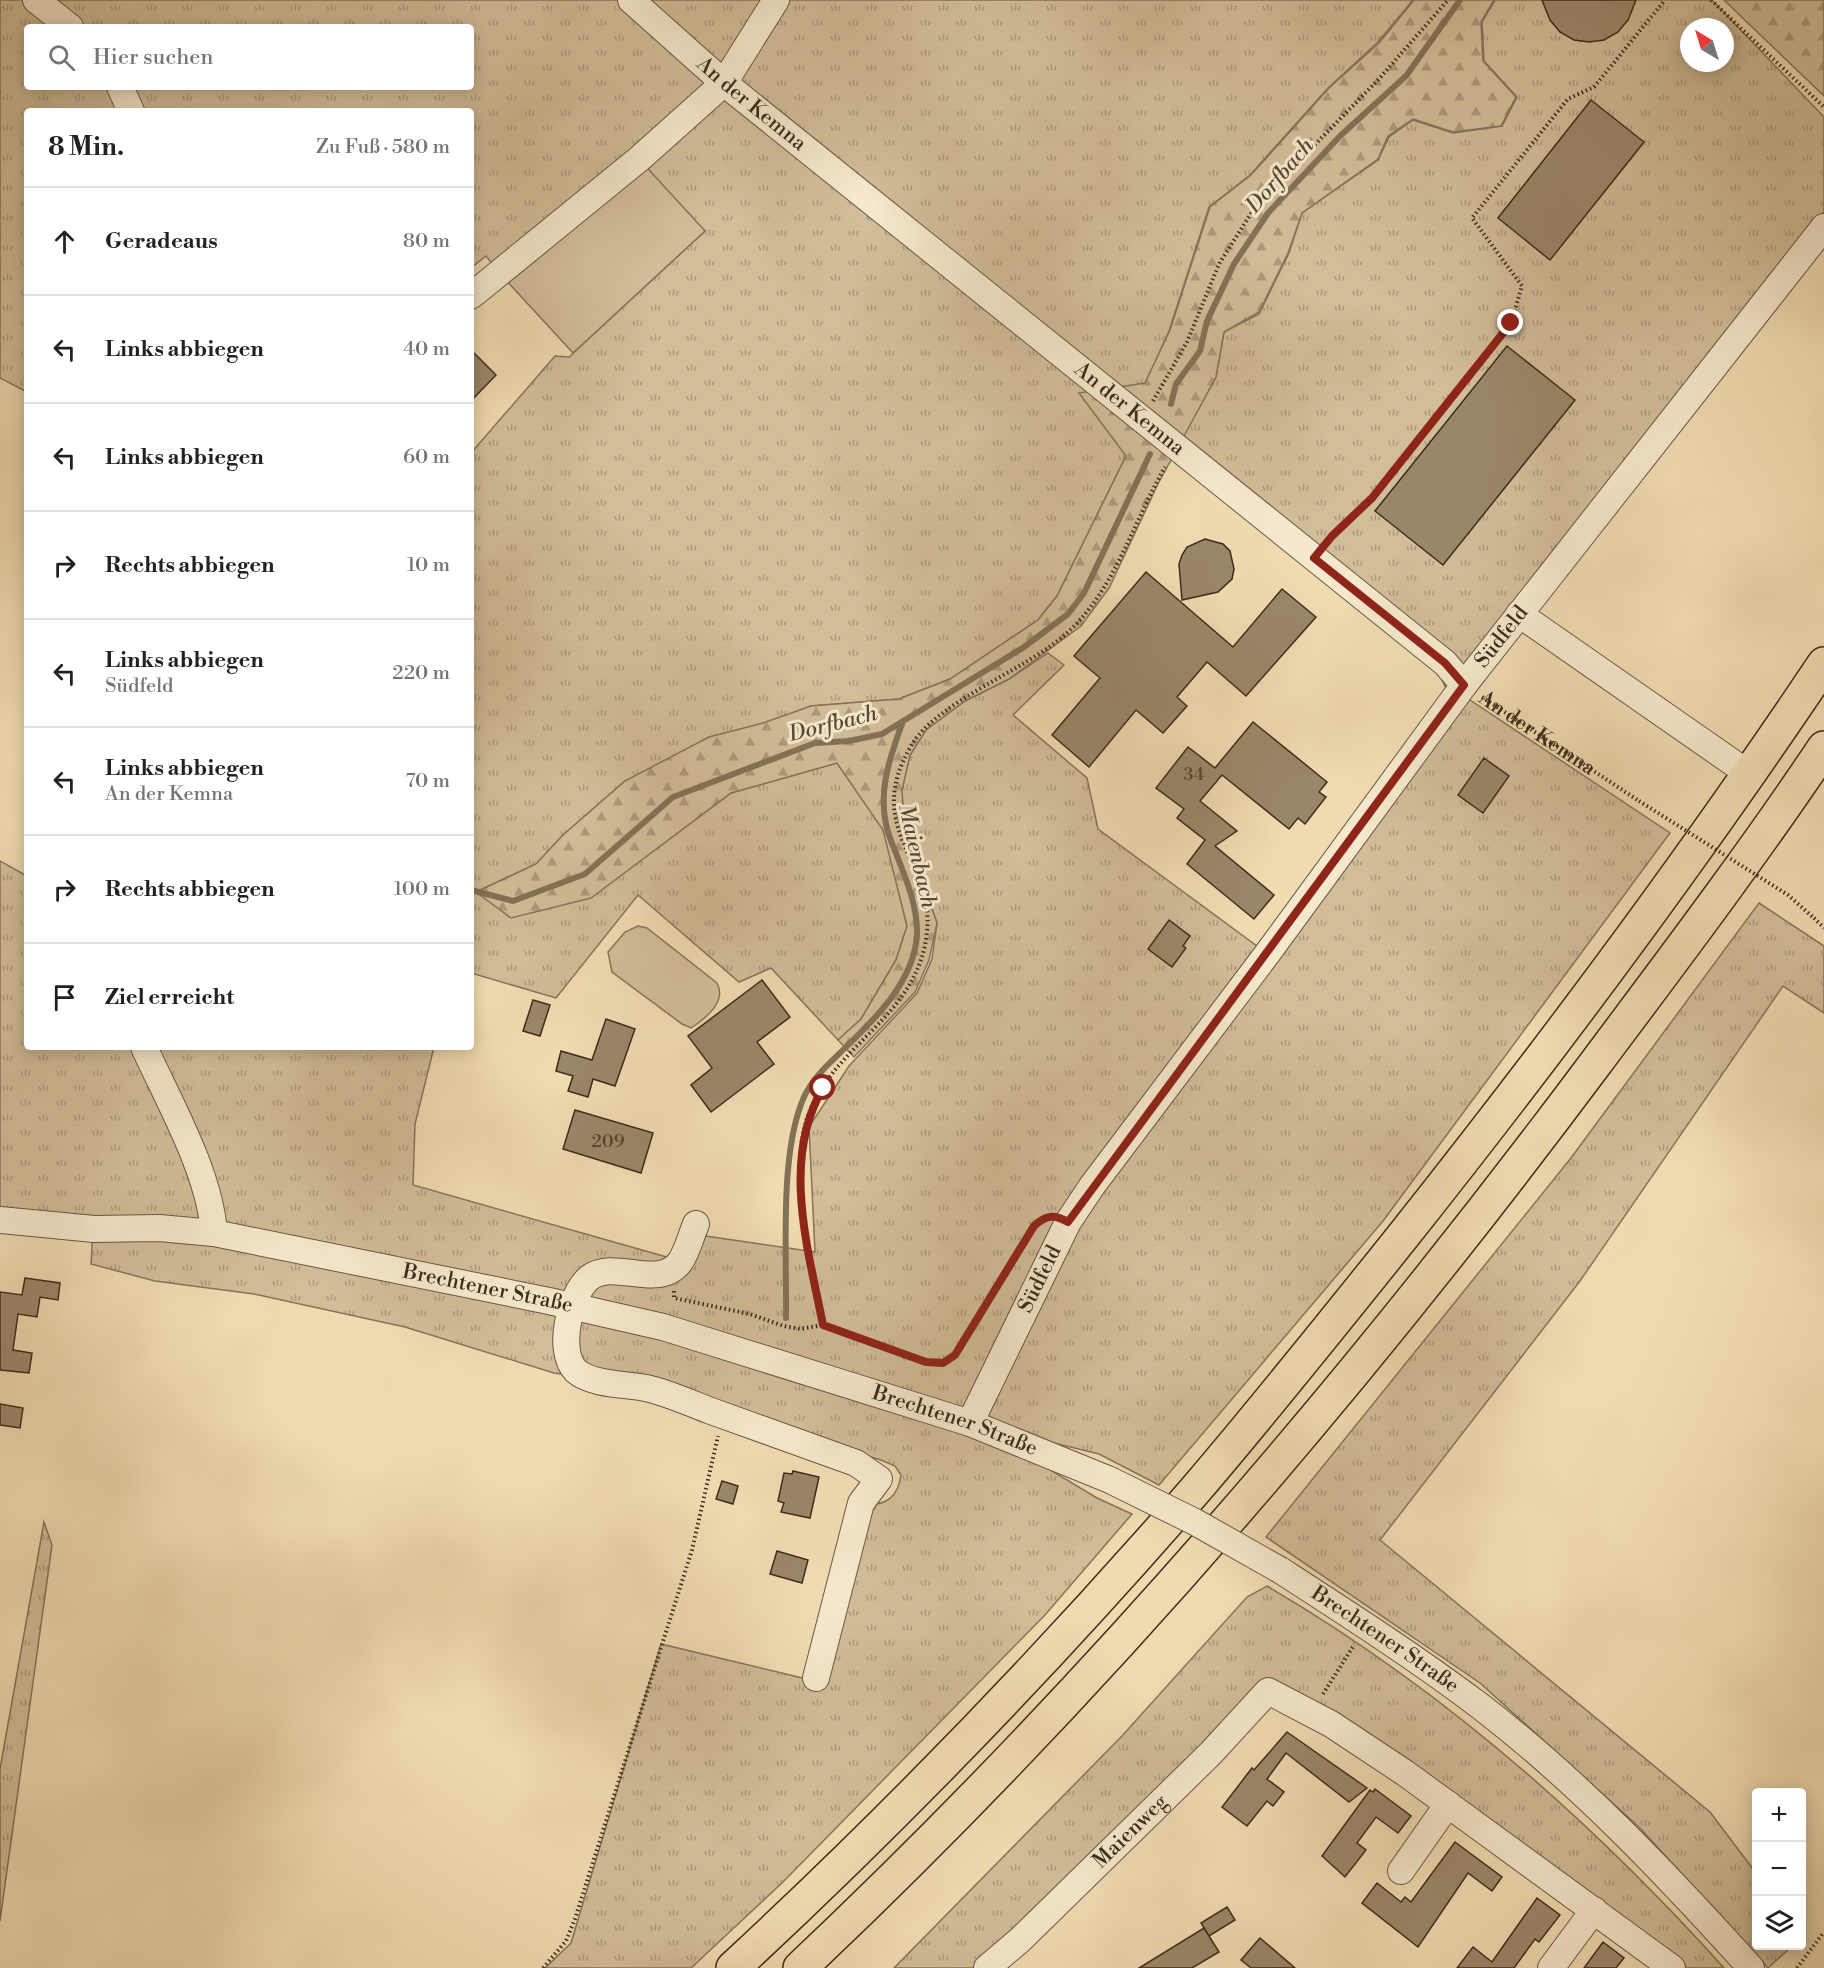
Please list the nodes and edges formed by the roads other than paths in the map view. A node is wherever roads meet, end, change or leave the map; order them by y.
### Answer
1 (36, 0) edge
2 (631, 0) edge
3 (776, 0) edge
4 (66, 24) edge
5 (724, 83) junction
6 (121, 90) edge
7 (130, 108) edge
8 (1824, 227) edge
9 (474, 294) edge
10 (1519, 614) junction
11 (1824, 664) edge
12 (1464, 685) junction
13 (1824, 748) edge
14 (1749, 774) junction
15 (145, 1050) edge
16 (0, 1220) edge
17 (696, 1224) dead end
18 (214, 1233) junction
19 (571, 1306) junction
20 (970, 1423) junction
21 (816, 1678) dead end
22 (1448, 1804) junction
23 (1401, 1871) dead end
24 (1594, 1910) junction
25 (733, 1968) edge
26 (800, 1968) edge
27 (987, 1968) edge
28 (1551, 1968) edge
29 (1672, 1968) edge
30 (1751, 1968) edge

1 - 4 street
2 - 5 street, An der Kemna
3 - 5 street
5 - 9 street
5 - 12 street, An der Kemna
6 - 7 street
8 - 10 street, Südfeld
10 - 12 street, Südfeld
10 - 14 street
11 - 14 highway
12 - 20 street, Südfeld
13 - 26 highway
14 - 25 highway
15 - 18 street
16 - 18 street, Brechtener Straße
17 - 19 street
18 - 19 street, Brechtener Straße
19 - 20 street, Brechtener Straße
19 - 21 street
20 - 30 street, Brechtener Straße, bridge
22 - 23 street
22 - 24 street
22 - 27 street, Maienweg
24 - 28 street
24 - 29 street

